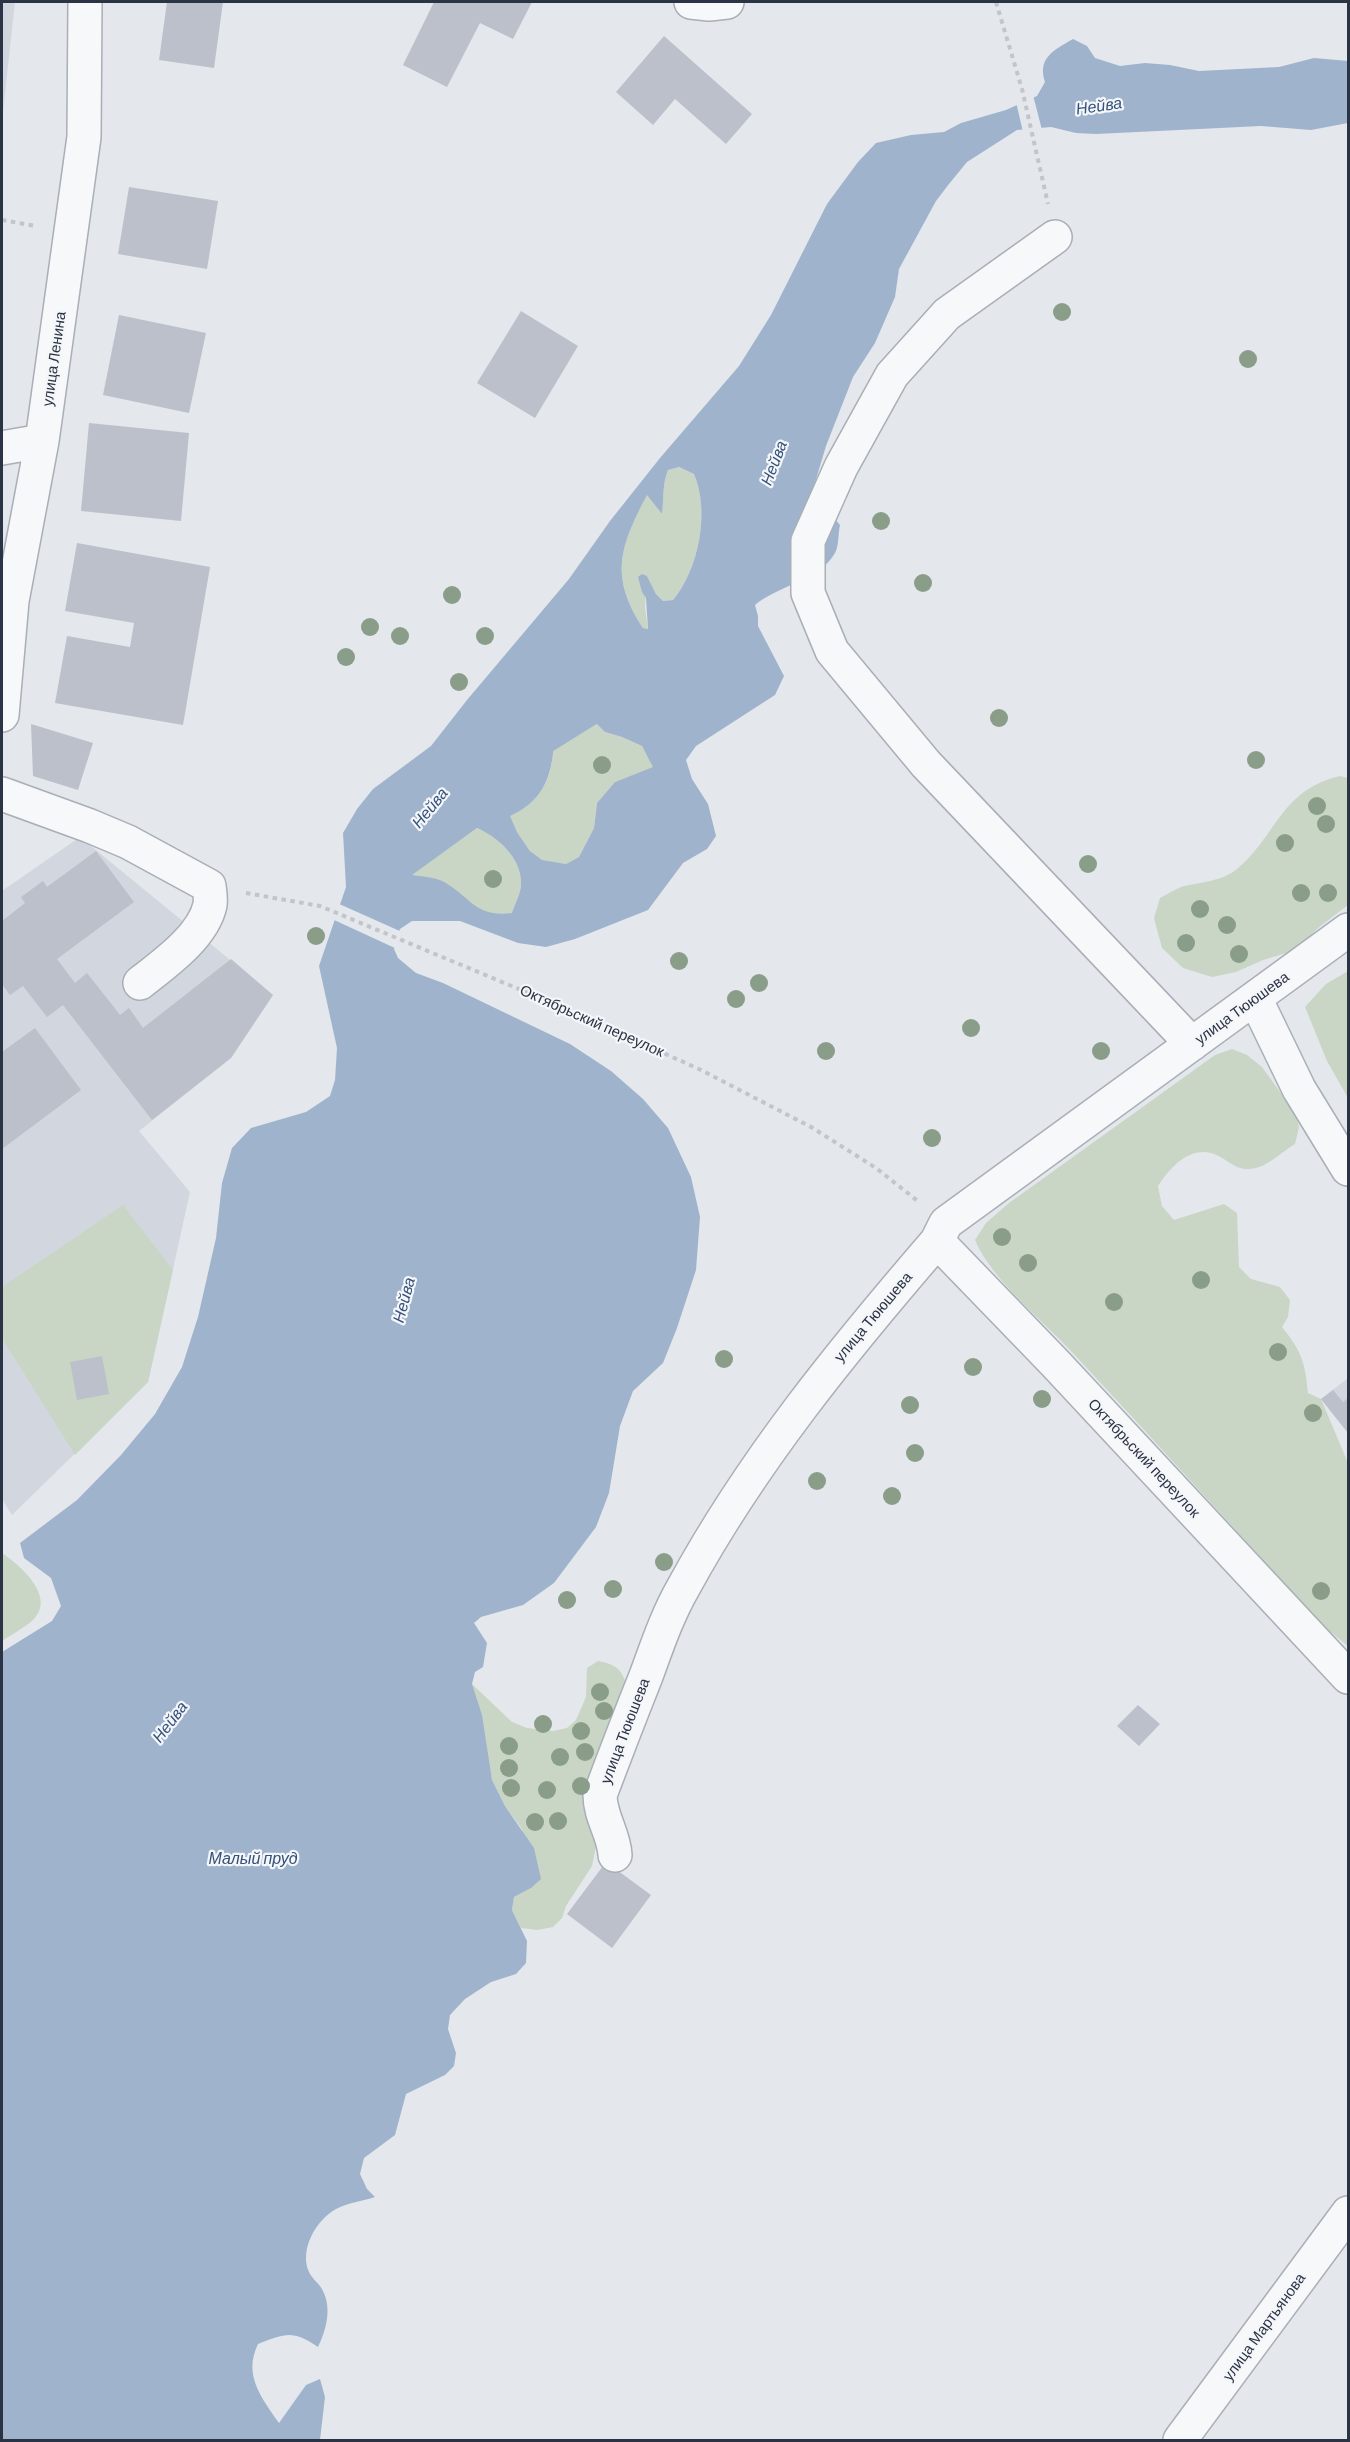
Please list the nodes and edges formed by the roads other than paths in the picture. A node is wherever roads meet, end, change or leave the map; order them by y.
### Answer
1 (85, 2) edge
2 (691, 2) edge
3 (726, 2) edge
4 (1055, 237) road end
5 (42, 441) junction
6 (2, 448) edge
7 (2, 715) edge
8 (2, 794) edge
9 (1348, 930) edge
10 (140, 983) dead end
11 (1255, 998) junction
12 (1192, 1044) junction
13 (1348, 1169) edge
14 (941, 1232) junction
15 (1348, 1677) edge
16 (615, 1855) dead end
17 (1348, 2212) edge
18 (1180, 2440) edge

1 - 5 street, улица Ленина
2 - 3 street
4 - 12 street
5 - 6 street
5 - 7 street, улица Ленина
8 - 10 street
9 - 11 street, улица Тююшева
11 - 12 street, улица Тююшева
11 - 13 street
12 - 14 street, улица Тююшева
14 - 15 street, Октябрьский переулок
14 - 16 street, улица Тююшева
17 - 18 street, улица Мартьянова

